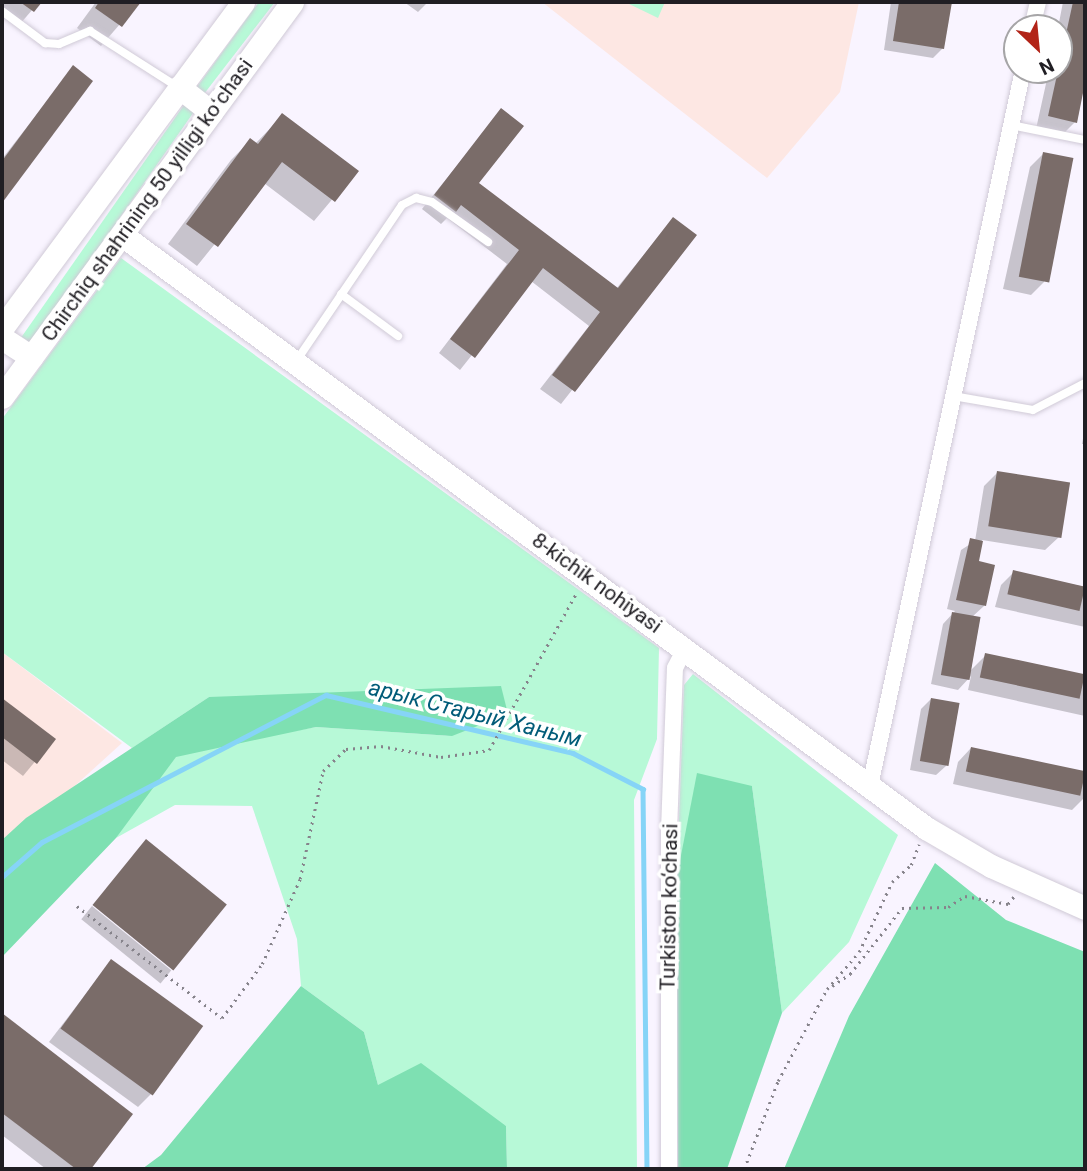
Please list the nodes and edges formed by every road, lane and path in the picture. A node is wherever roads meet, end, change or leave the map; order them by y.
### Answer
1 (243, 2) edge
2 (292, 2) edge
3 (2, 11) edge
4 (1020, 84) edge
5 (179, 87) junction
6 (211, 112) junction
7 (1011, 125) junction
8 (1085, 140) edge
9 (122, 235) junction
10 (488, 242) dead end
11 (341, 294) junction
12 (3, 326) edge
13 (398, 336) dead end
14 (31, 358) junction
15 (296, 362) junction
16 (1085, 383) edge
17 (953, 396) junction
18 (2, 397) edge
19 (587, 576) junction
20 (685, 648) junction
21 (870, 786) junction
22 (926, 828) junction
23 (1027, 882) junction
24 (77, 906) dead end
25 (1085, 908) edge
26 (827, 989) junction
27 (669, 1169) edge
28 (744, 1169) edge

1 - 5 street, Chirchiq shahrining 50 yilligi koʻchasi
2 - 6 street, Chirchiq shahrining 50 yilligi koʻchasi
3 - 5 lane
4 - 7 street
5 - 6 street
5 - 12 street, Chirchiq shahrining 50 yilligi koʻchasi
6 - 9 street, Chirchiq shahrining 50 yilligi koʻchasi
7 - 8 lane
7 - 17 street
9 - 14 street, Chirchiq shahrining 50 yilligi koʻchasi
9 - 15 street, 8-kichik nohiyasi
10 - 11 lane
11 - 13 lane
11 - 15 lane
12 - 14 street
14 - 18 street, Chirchiq shahrining 50 yilligi koʻchasi
15 - 19 street, 8-kichik nohiyasi
16 - 17 lane
17 - 21 street
19 - 20 street, 8-kichik nohiyasi
19 - 24 path
20 - 21 street, 8-kichik nohiyasi
20 - 27 street, Turkiston ko‘chasi
21 - 22 street, 8-kichik nohiyasi
22 - 23 street, 8-kichik nohiyasi
22 - 26 path
23 - 25 street, 8-kichik nohiyasi
23 - 26 path
26 - 28 path

